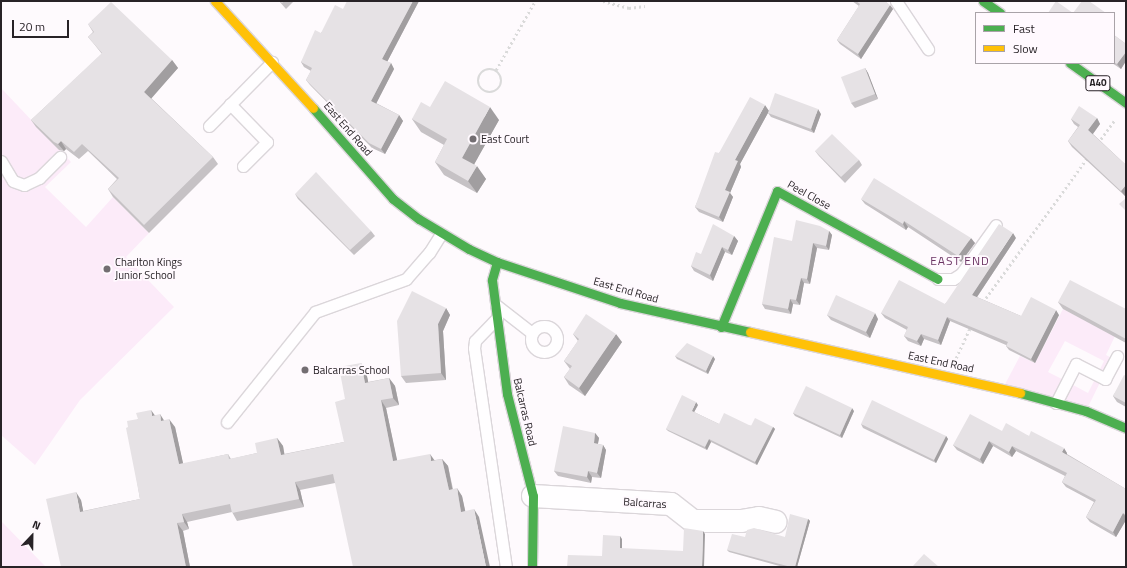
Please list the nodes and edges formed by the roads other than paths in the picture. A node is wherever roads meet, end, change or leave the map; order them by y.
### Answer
1 (215, 1) edge
2 (896, 1) edge
3 (983, 1) edge
4 (999, 12) edge
5 (928, 49) dead end
6 (272, 62) junction
7 (1071, 64) edge
8 (1126, 102) edge
9 (230, 104) junction
10 (209, 126) dead end
11 (60, 157) edge
12 (1, 161) edge
13 (243, 166) dead end
14 (996, 225) edge
15 (441, 234) junction
16 (497, 262) junction
17 (938, 279) joint
18 (496, 304) junction
19 (497, 318) junction
20 (721, 327) junction
21 (532, 333) dead end
22 (1117, 356) dead end
23 (1056, 403) junction
24 (227, 422) dead end
25 (1126, 428) edge
26 (533, 496) junction
27 (776, 522) dead end
28 (506, 567) edge
29 (532, 567) edge

1 - 6 main road, East End Road
2 - 5 lane
3 - 4 main road
6 - 9 lane
6 - 15 main road, East End Road
7 - 8 main road, A40
9 - 10 lane
9 - 13 lane
11 - 12 lane
14 - 17 lane
15 - 16 main road, East End Road
15 - 24 lane
16 - 18 main road, Balcarras Road
16 - 20 main road, East End Road
17 - 20 main road, Peel Close
18 - 19 main road, Balcarras Road
18 - 21 lane
19 - 26 main road, Balcarras Road
19 - 28 lane
20 - 23 main road, East End Road
22 - 23 lane
23 - 25 main road, East End Road
26 - 27 street, Balcarras
26 - 29 main road, Balcarras Road

